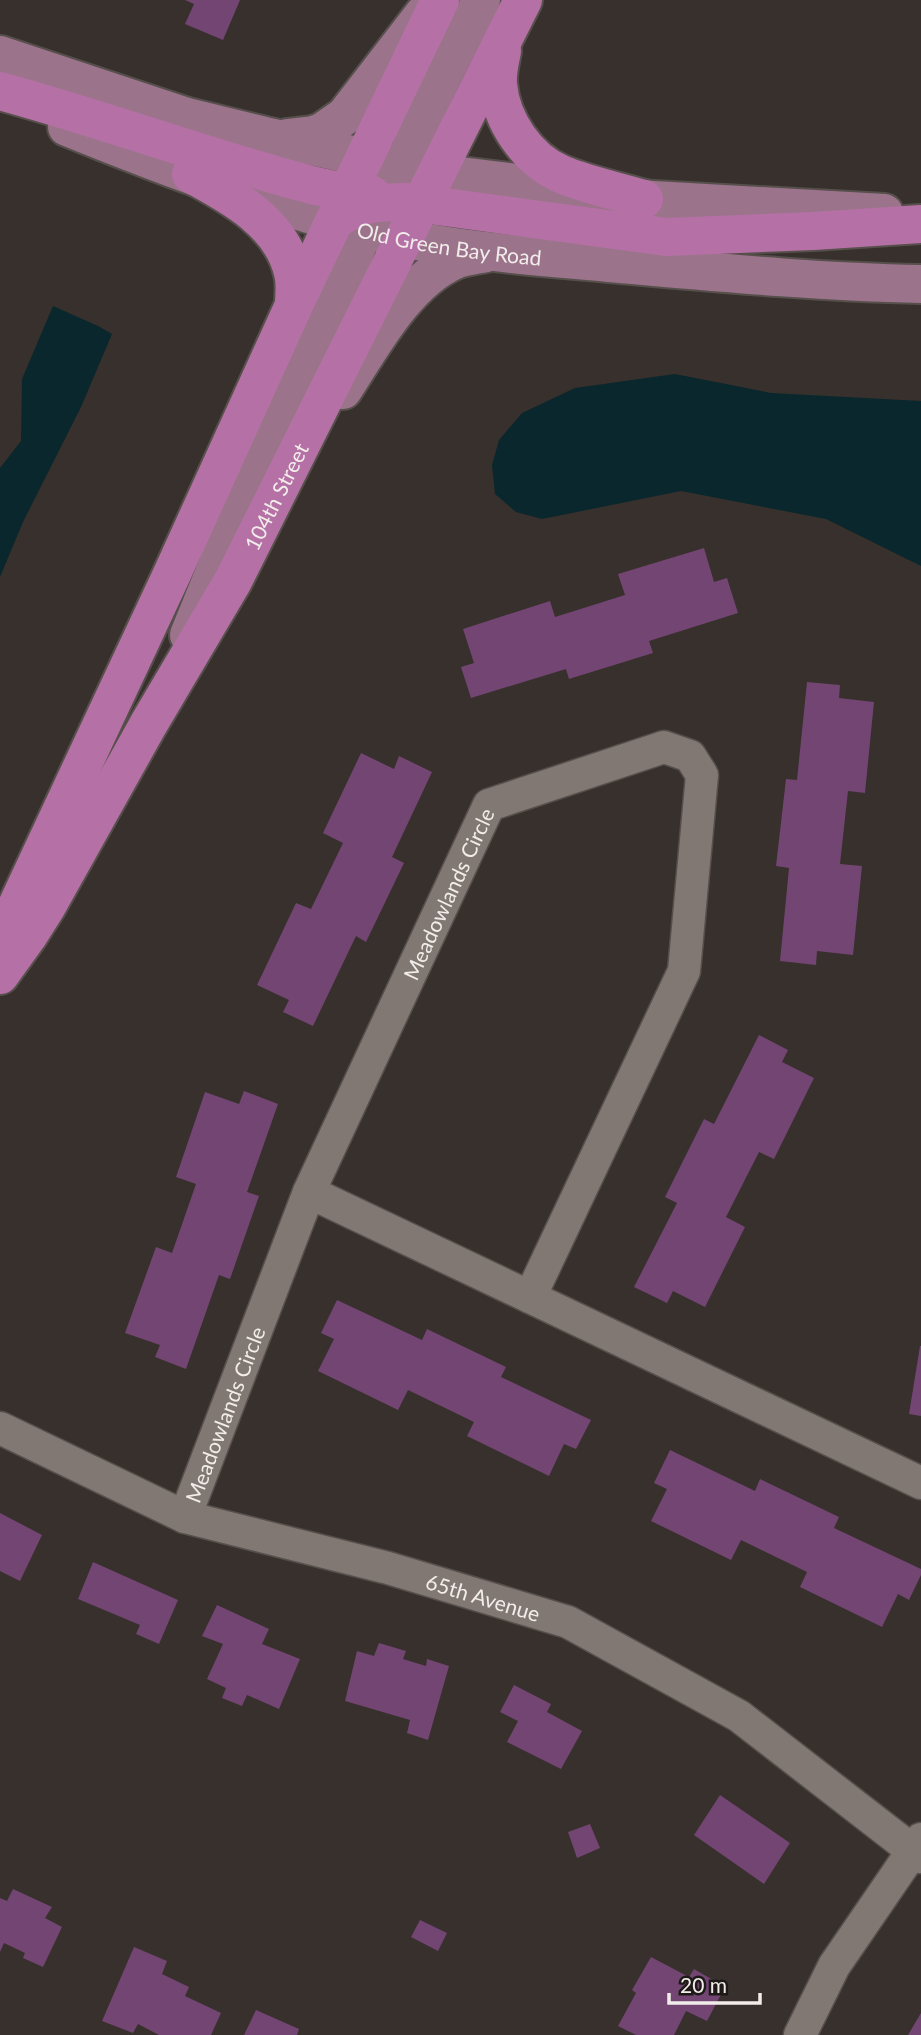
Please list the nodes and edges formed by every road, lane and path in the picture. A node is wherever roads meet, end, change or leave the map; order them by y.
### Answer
1 (438, 0) edge
2 (481, 0) edge
3 (523, 0) edge
4 (505, 36) junction
5 (0, 55) edge
6 (0, 91) edge
7 (0, 99) edge
8 (275, 138) junction
9 (365, 157) junction
10 (191, 174) junction
11 (644, 199) junction
12 (386, 201) junction
13 (921, 215) edge
14 (921, 224) edge
15 (499, 251) junction
16 (921, 284) edge
17 (293, 305) junction
18 (284, 479) junction
19 (168, 692) junction
20 (0, 942) edge
21 (0, 975) edge
22 (309, 1192) junction
23 (530, 1297) junction
24 (0, 1428) edge
25 (921, 1483) edge
26 (186, 1517) junction
27 (918, 1848) edge
28 (800, 2035) edge

1 - 8 street
1 - 9 main road, 104th Street
2 - 12 street
3 - 4 main road, 104th Street
4 - 11 main road
4 - 12 main road, 104th Street
5 - 8 street
6 - 12 main road
7 - 10 street, Old Green Bay Road
8 - 9 street
9 - 12 main road, 104th Street
10 - 12 street, Old Green Bay Road
10 - 17 main road
11 - 12 street, Old Green Bay Road
11 - 13 street, Old Green Bay Road
12 - 14 main road
12 - 15 street, Old Green Bay Road
12 - 17 main road, 104th Street
12 - 18 main road, 104th Street
12 - 19 street
15 - 16 street, Old Green Bay Road
15 - 18 street
17 - 20 main road, 104th Street
18 - 19 main road, 104th Street
19 - 21 main road, 104th Street
22 - 23 street
22 - 23 street, Meadowlands Circle
22 - 26 street, Meadowlands Circle
23 - 25 street
24 - 26 street, 65th Avenue
26 - 27 street, 65th Avenue
27 - 28 street

